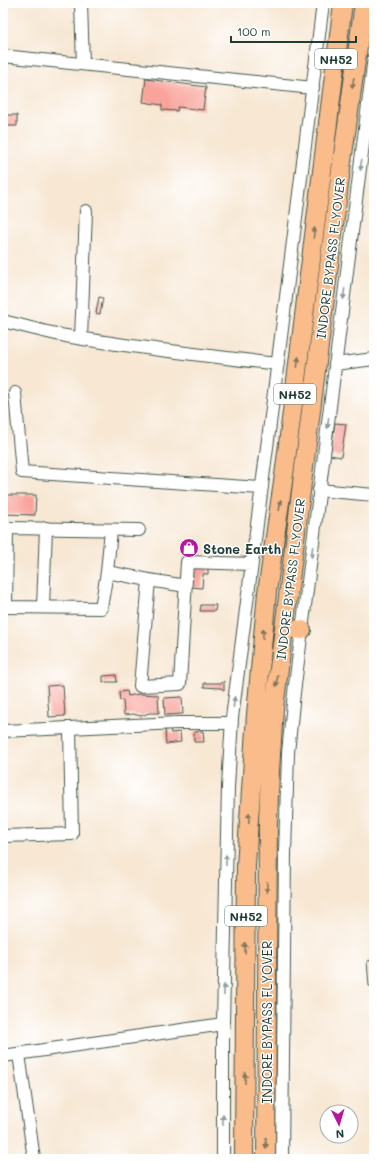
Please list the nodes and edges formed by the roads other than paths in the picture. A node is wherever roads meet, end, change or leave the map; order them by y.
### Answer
1 (81, 3) edge
2 (323, 3) edge
3 (343, 3) edge
4 (364, 3) edge
5 (3, 56) edge
6 (374, 57) edge
7 (83, 64) junction
8 (312, 88) junction
9 (369, 133) edge
10 (86, 211) dead end
11 (3, 321) edge
12 (81, 338) junction
13 (374, 360) edge
14 (278, 364) junction
15 (335, 364) junction
16 (14, 393) dead end
17 (262, 488) junction
18 (319, 490) junction
19 (374, 495) edge
20 (46, 528) junction
21 (111, 530) junction
22 (139, 530) dead end
23 (252, 564) junction
24 (107, 572) junction
25 (149, 580) junction
26 (186, 586) junction
27 (4, 607) edge
28 (43, 607) junction
29 (284, 628) junction
30 (302, 630) junction
31 (232, 723) junction
32 (70, 728) junction
33 (3, 731) edge
34 (3, 836) edge
35 (223, 1024) junction
36 (19, 1054) junction
37 (3, 1056) edge
38 (34, 1159) edge
39 (223, 1159) edge
40 (244, 1159) edge
41 (266, 1159) edge
42 (282, 1159) edge

1 - 7 street
2 - 8 street
40 -> 3 highway, INDORE BYPASS FLYOVER / NH52
4 -> 29 highway, INDORE BYPASS FLYOVER / NH52
5 - 7 street
6 - 9 street
7 - 8 street
8 - 14 street
9 -> 15 street
10 - 12 street
11 - 12 street
12 - 14 street
13 - 15 street
14 - 17 street
15 -> 18 street
16 - 17 street
17 - 23 street
18 - 19 street
18 -> 30 street
20 - 21 street
20 - 27 street
20 - 28 street
21 - 22 street
21 - 24 street
23 - 26 street
31 -> 23 street
24 - 25 street
24 - 28 street
25 - 26 street
25 - 26 street
27 - 28 street
29 - 30 highway
29 -> 41 highway, INDORE BYPASS FLYOVER / NH52
30 - 42 street
31 - 32 street
35 -> 31 street
32 - 33 street
32 - 34 street
35 - 36 street
39 -> 35 street
36 - 37 street
36 - 38 street

